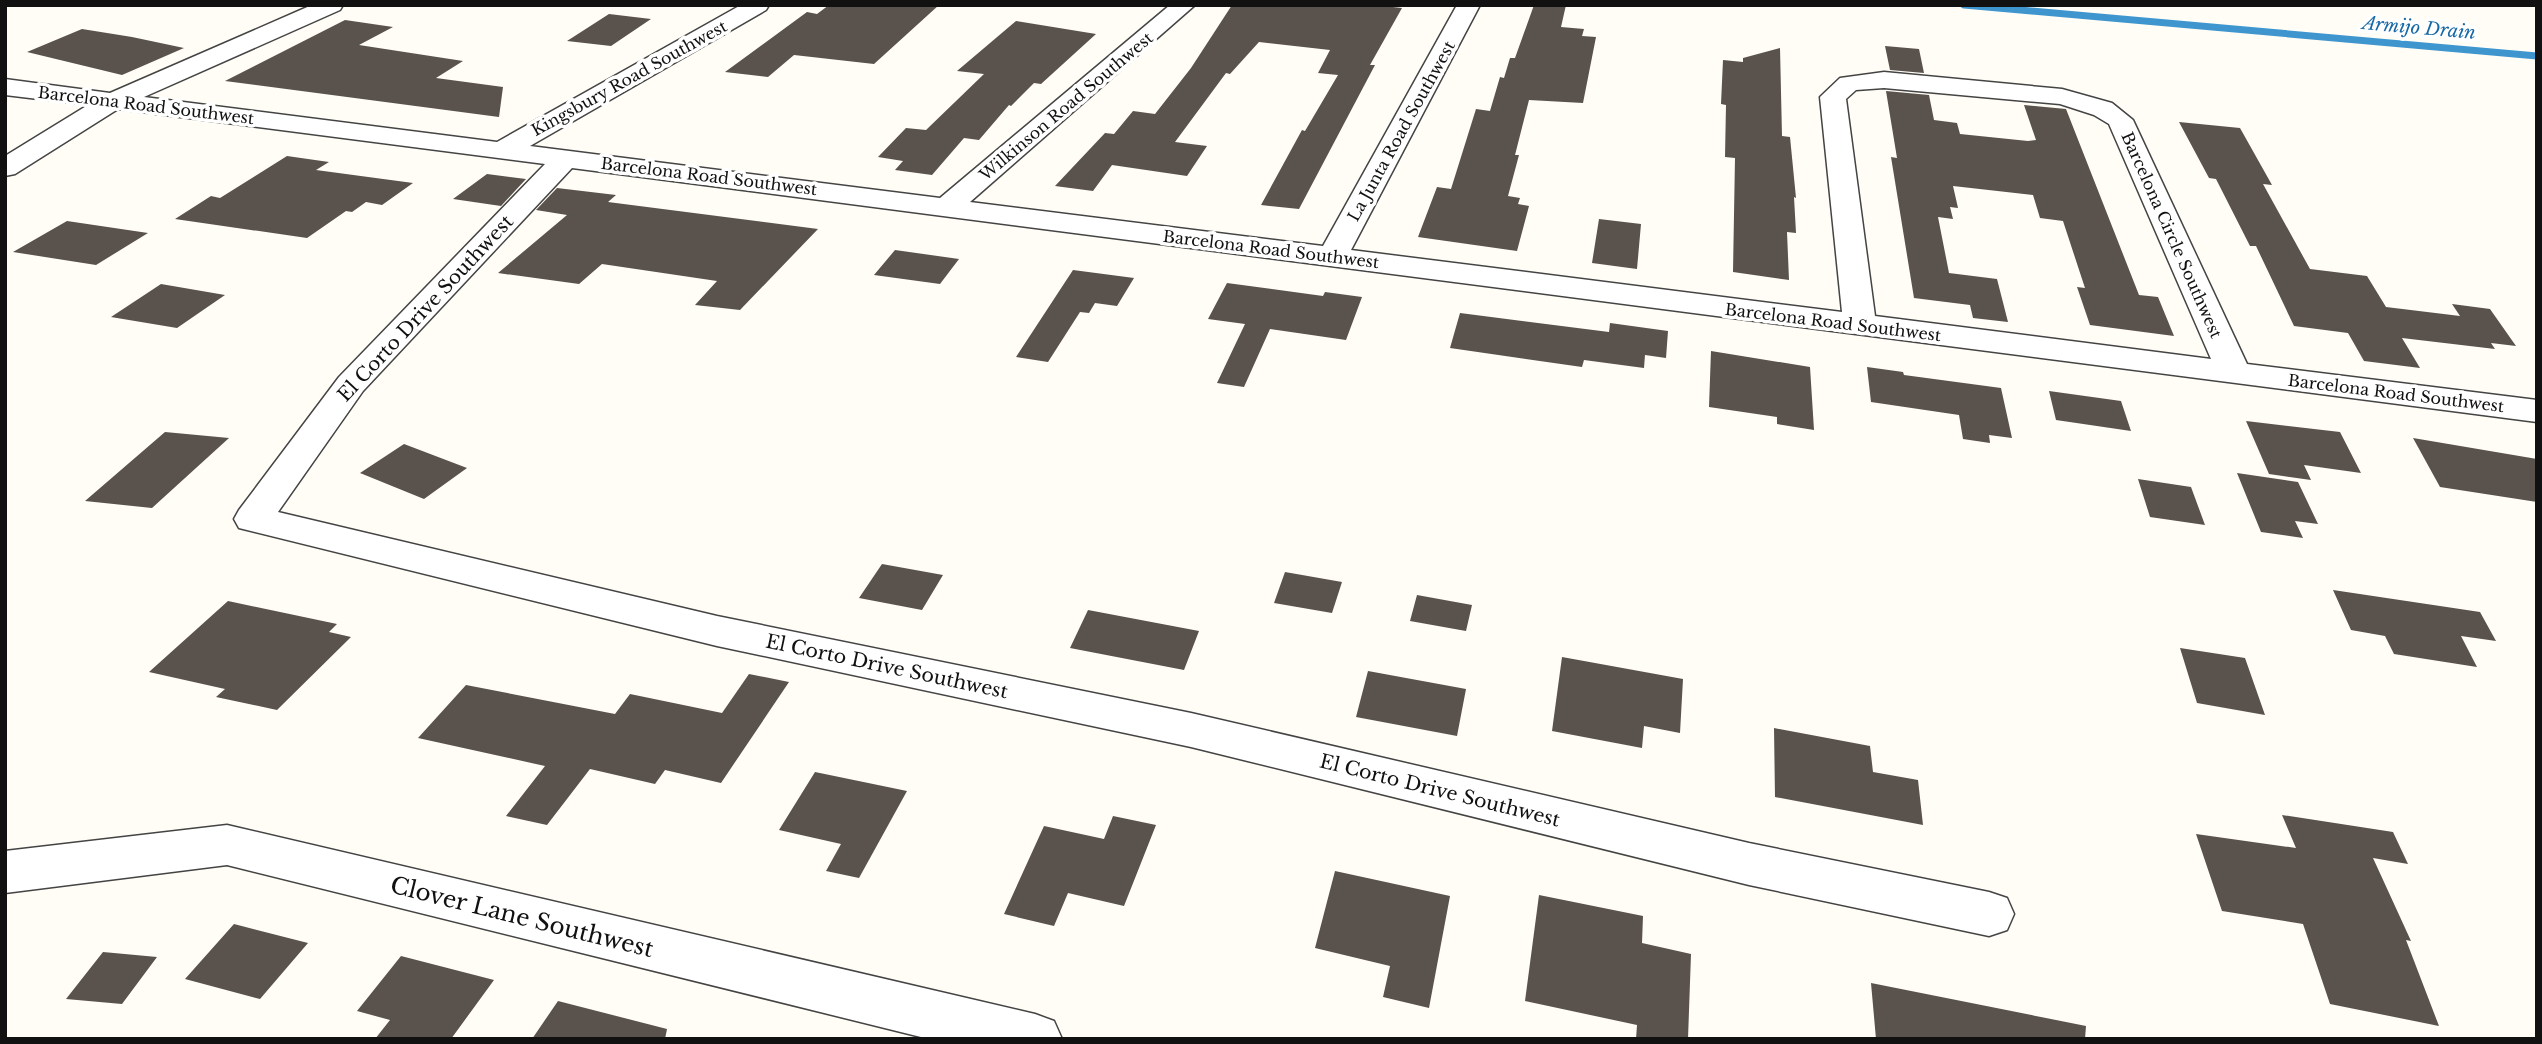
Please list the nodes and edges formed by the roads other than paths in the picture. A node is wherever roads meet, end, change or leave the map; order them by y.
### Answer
1 (332, 5) edge
2 (758, 5) edge
3 (1184, 5) edge
4 (1469, 5) edge
5 (5, 87) edge
6 (113, 101) junction
7 (501, 151) junction
8 (566, 158) junction
9 (5, 168) edge
10 (947, 207) junction
11 (1332, 257) junction
12 (1860, 326) junction
13 (2234, 372) junction
14 (2537, 411) edge
15 (5, 872) edge
16 (1989, 914) dead end
17 (1035, 1039) edge

1 - 6 street
2 - 7 street, Kingsbury Road Southwest
3 - 10 street, Wilkinson Road Southwest
4 - 11 street, La Junta Road Southwest
5 - 6 street, Barcelona Road Southwest
6 - 7 street, Barcelona Road Southwest
6 - 9 street
7 - 8 street, Barcelona Road Southwest
8 - 10 street, Barcelona Road Southwest
8 - 16 street, El Corto Drive Southwest
10 - 11 street, Barcelona Road Southwest
11 - 12 street, Barcelona Road Southwest
12 - 13 street, Barcelona Road Southwest
12 - 13 street, Barcelona Circle Southwest
13 - 14 street, Barcelona Road Southwest
15 - 17 street, Clover Lane Southwest

